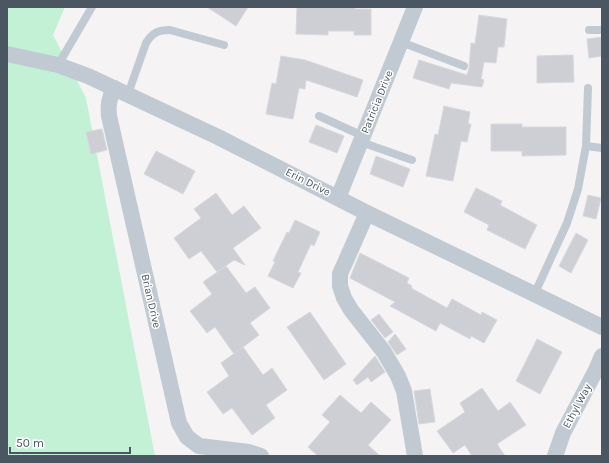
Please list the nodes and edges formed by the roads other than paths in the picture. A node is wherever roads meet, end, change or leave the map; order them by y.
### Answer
1 (92, 7) edge
2 (415, 7) edge
3 (589, 30) dead end
4 (602, 30) edge
5 (401, 42) junction
6 (224, 45) dead end
7 (7, 54) edge
8 (58, 65) junction
9 (464, 66) dead end
10 (588, 88) dead end
11 (121, 91) junction
12 (320, 116) dead end
13 (362, 139) junction
14 (586, 146) junction
15 (602, 148) edge
16 (412, 160) dead end
17 (338, 198) junction
18 (367, 213) junction
19 (534, 295) junction
20 (602, 327) edge
21 (602, 356) edge
22 (261, 456) edge
23 (415, 456) edge
24 (555, 456) edge

1 - 8 lane
2 - 5 street, Patricia Drive
3 - 4 lane
5 - 9 lane
5 - 13 street, Patricia Drive
6 - 11 lane
7 - 8 street, Erin Drive
8 - 11 street, Erin Drive
10 - 14 lane
11 - 17 street, Erin Drive
11 - 22 street, Brian Drive
12 - 13 lane
13 - 16 lane
13 - 17 street, Patricia Drive
14 - 15 lane
14 - 19 lane
17 - 18 street, Erin Drive
18 - 19 street, Erin Drive
18 - 23 street
19 - 20 street, Erin Drive
21 - 24 street, Ethyl Way

